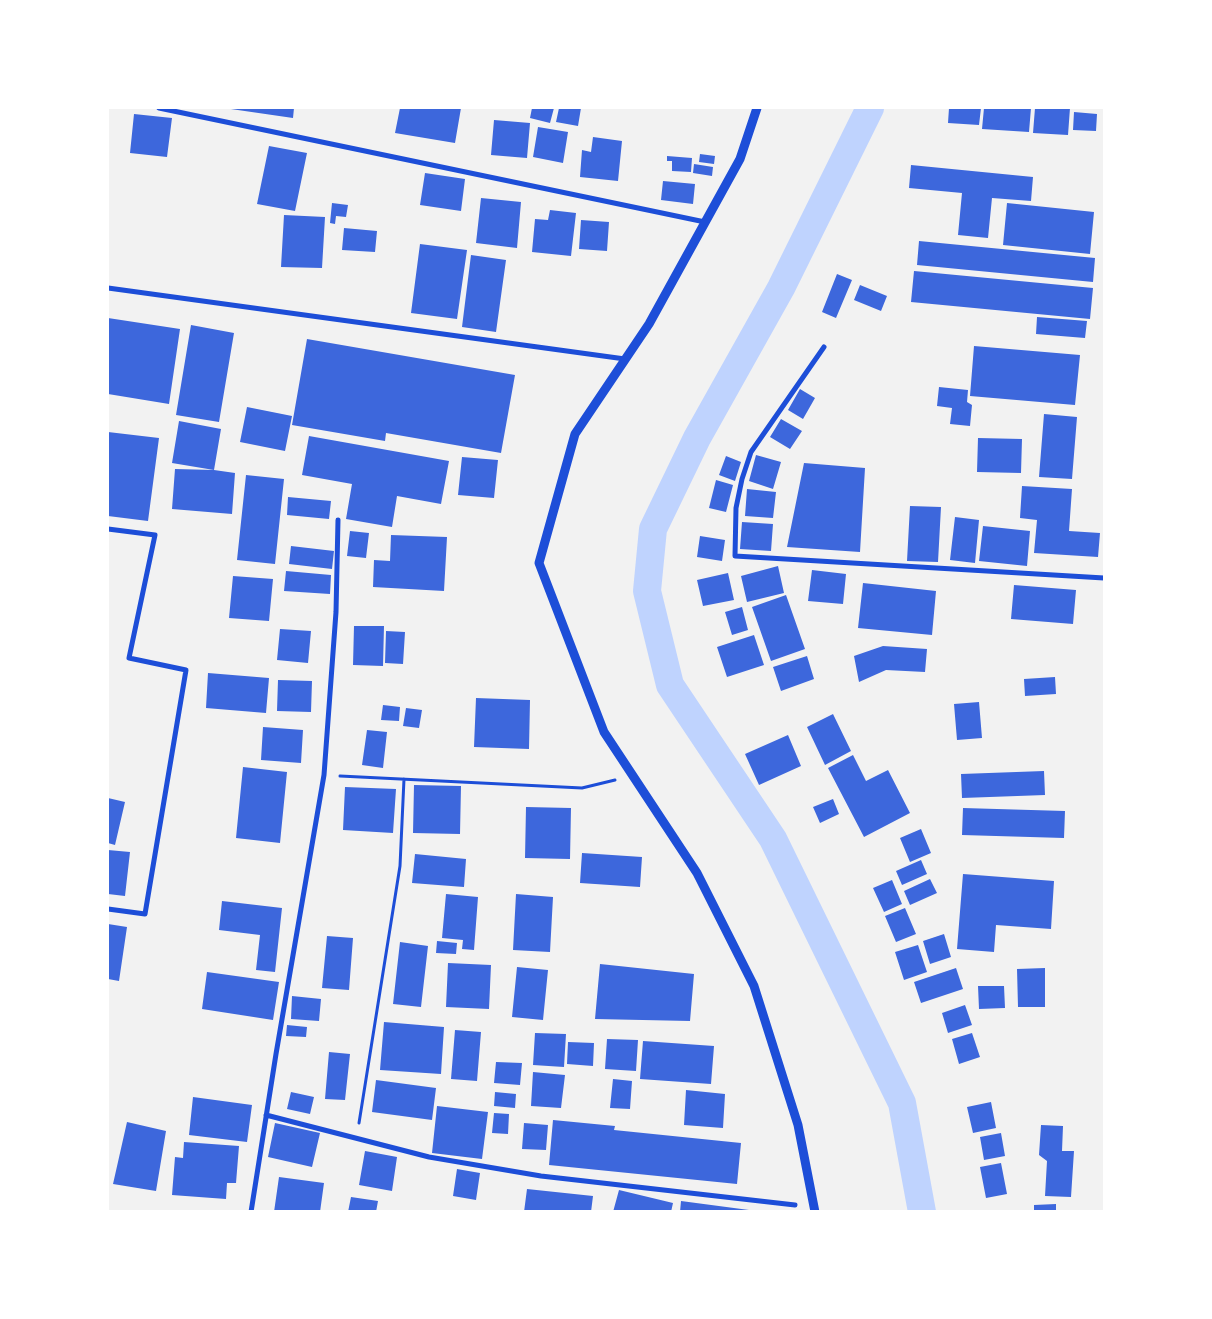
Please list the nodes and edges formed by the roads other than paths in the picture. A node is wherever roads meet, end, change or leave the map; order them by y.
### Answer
1 (159, 108) edge
2 (757, 108) edge
3 (705, 222) junction
4 (108, 288) edge
5 (824, 347) dead end
6 (626, 359) junction
7 (338, 520) dead end
8 (108, 529) edge
9 (1104, 578) edge
10 (108, 909) edge
11 (266, 1115) junction
12 (795, 1205) dead end
13 (251, 1212) edge
14 (815, 1212) edge

1 - 3 street
2 - 3 street
3 - 6 street
4 - 6 street
5 - 9 street
6 - 14 street
7 - 11 street
8 - 10 street
11 - 12 street
11 - 13 street

